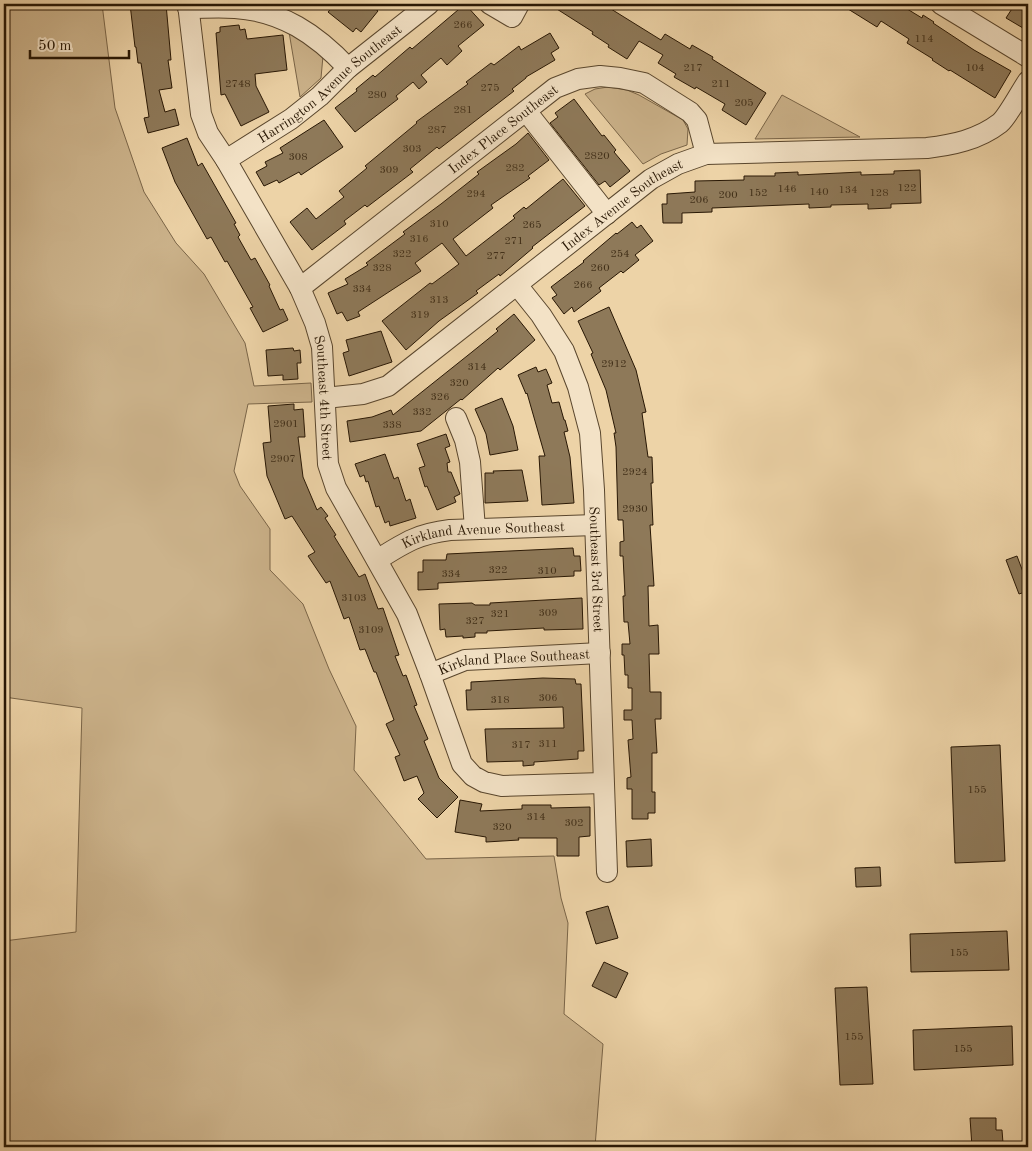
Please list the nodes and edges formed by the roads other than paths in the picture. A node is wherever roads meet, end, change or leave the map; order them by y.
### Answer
1 (429, 4) edge
2 (490, 4) edge
3 (519, 4) edge
4 (941, 4) edge
5 (188, 6) edge
6 (1028, 57) edge
7 (348, 68) junction
8 (1028, 81) edge
9 (526, 111) junction
10 (706, 154) junction
11 (226, 160) junction
12 (607, 214) junction
13 (517, 285) junction
14 (300, 288) junction
15 (325, 398) junction
16 (456, 418) dead end
17 (595, 525) junction
18 (475, 529) junction
19 (377, 560) junction
20 (600, 653) junction
21 (430, 674) junction
22 (603, 783) junction
23 (607, 872) dead end

1 - 7 street, Harrington Avenue Southeast
2 - 3 street
4 - 6 street
5 - 7 street
5 - 11 street, Southeast 4th Street
7 - 11 street, Harrington Avenue Southeast
8 - 10 street, Index Avenue Southeast
9 - 10 street, Index Place Southeast
9 - 12 street
9 - 14 street, Index Place Southeast
10 - 12 street, Index Avenue Southeast
11 - 14 street, Southeast 4th Street
12 - 13 street, Index Avenue Southeast
13 - 15 street, Index Avenue Southeast
13 - 17 street, Southeast 3rd Street
14 - 15 street, Southeast 4th Street
15 - 19 street, Southeast 4th Street
16 - 18 street
17 - 18 street, Kirkland Avenue Southeast
17 - 20 street, Southeast 3rd Street
18 - 19 street, Kirkland Avenue Southeast
19 - 21 street, Southeast 4th Street
20 - 21 street, Kirkland Place Southeast
20 - 22 street, Southeast 3rd Street
21 - 22 street, Southeast 4th Street
22 - 23 street, Southeast 3rd Street

